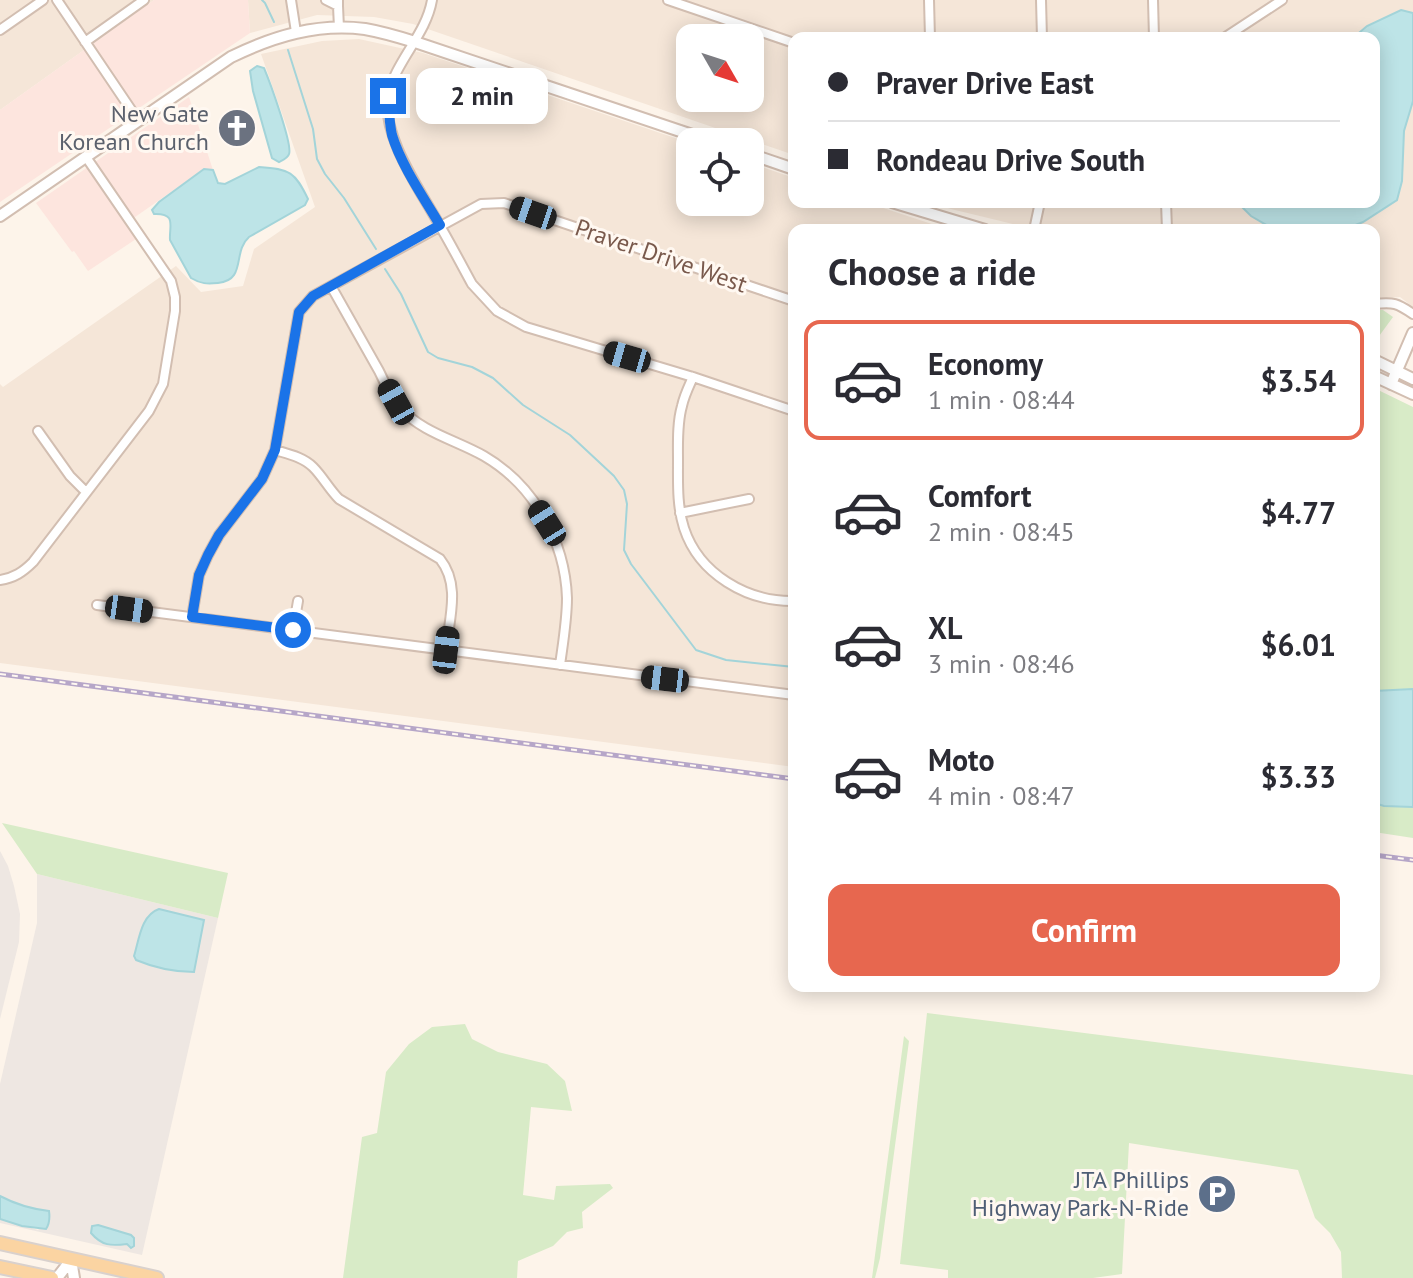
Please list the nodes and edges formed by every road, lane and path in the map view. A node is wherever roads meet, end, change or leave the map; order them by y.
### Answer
1 (43, 0) edge
2 (57, 0) edge
3 (144, 0) edge
4 (291, 0) edge
5 (326, 0) edge
6 (432, 0) edge
7 (668, 0) edge
8 (929, 0) edge
9 (1041, 0) edge
10 (1153, 0) edge
11 (1282, 0) edge
12 (338, 3) edge
13 (339, 28) junction
14 (0, 30) edge
15 (296, 32) junction
16 (930, 32) edge
17 (1042, 32) edge
18 (1154, 32) edge
19 (1233, 32) edge
20 (788, 41) edge
21 (85, 42) junction
22 (415, 42) junction
23 (138, 120) junction
24 (676, 130) edge
25 (86, 157) junction
26 (764, 159) edge
27 (788, 167) edge
28 (927, 208) edge
29 (0, 216) edge
30 (969, 224) edge
31 (440, 225) junction
32 (331, 286) junction
33 (788, 299) edge
34 (1380, 303) edge
35 (1413, 314) edge
36 (1413, 333) edge
37 (1380, 363) edge
38 (1395, 372) junction
39 (693, 377) junction
40 (1380, 379) edge
41 (1413, 379) edge
42 (1391, 384) junction
43 (1413, 394) edge
44 (788, 409) edge
45 (38, 431) dead end
46 (275, 450) junction
47 (86, 492) junction
48 (749, 499) dead end
49 (680, 513) junction
50 (0, 580) edge
51 (298, 601) dead end
52 (788, 601) edge
53 (97, 605) dead end
54 (192, 617) junction
55 (293, 630) junction
56 (446, 650) junction
57 (560, 665) junction
58 (788, 694) edge
59 (0, 1243) edge
60 (71, 1260) junction
61 (0, 1267) edge
62 (54, 1278) edge
63 (74, 1278) edge
64 (157, 1278) edge

1 - 14 street
2 - 21 street
3 - 21 street
4 - 15 street
5 - 12 street
6 - 22 street
7 - 20 street
8 - 16 street
9 - 17 street
10 - 18 street
11 - 19 street
12 - 13 street
13 - 15 street
13 - 22 street
15 - 23 street
21 - 23 street
22 - 24 street
22 - 31 street
23 - 25 street
25 - 29 street
25 - 47 street
26 - 27 street
28 - 30 street
31 - 32 street, Praver Drive West
31 - 33 street, Praver Drive West
31 - 39 street
32 - 46 street, Praver Drive West
32 - 57 street
34 - 35 street
36 - 38 street
37 - 38 street
38 - 41 street
38 - 42 street
39 - 44 street
39 - 49 street
40 - 42 street
42 - 43 street
45 - 47 street
46 - 54 street, Praver Drive West
46 - 56 street
47 - 50 street
48 - 49 street
49 - 52 street
51 - 55 street
53 - 54 street
54 - 55 street
55 - 56 street
56 - 57 street
57 - 58 street
59 - 60 main road
60 - 62 street
60 - 63 street
60 - 64 main road
61 - 62 main road

